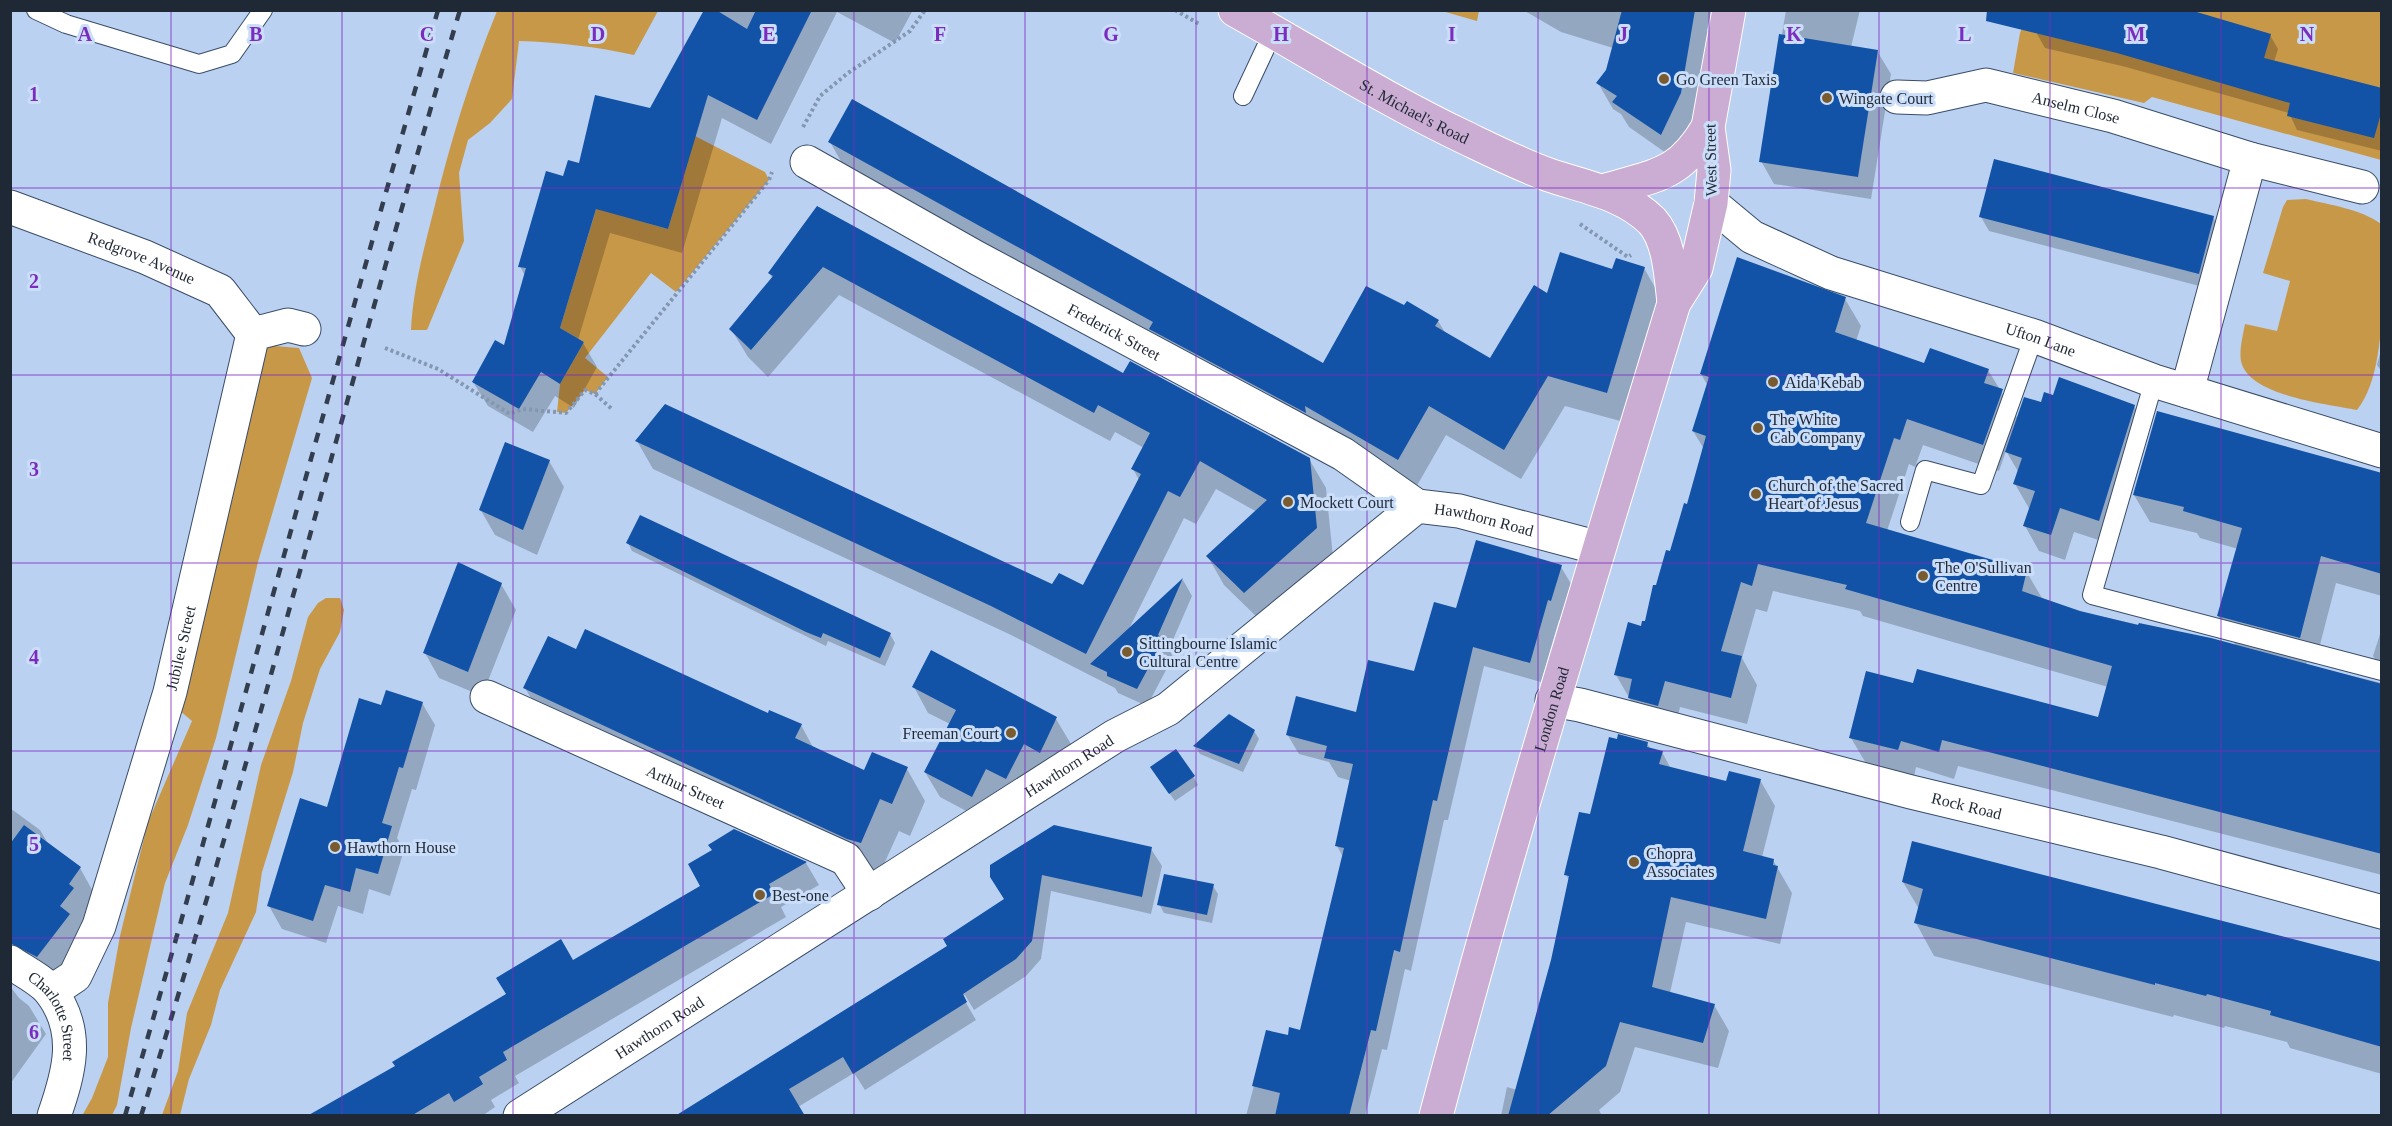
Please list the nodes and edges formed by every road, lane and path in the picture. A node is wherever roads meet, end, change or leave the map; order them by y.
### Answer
1 (36, 10) edge
2 (262, 10) edge
3 (925, 10) edge
4 (1234, 10) edge
5 (1729, 10) edge
6 (1273, 32) junction
7 (1243, 96) dead end
8 (1897, 97) dead end
9 (1708, 127) junction
10 (2250, 159) junction
11 (807, 162) joint
12 (773, 170) dead end
13 (2362, 187) dead end
14 (1604, 191) junction
15 (1711, 203) junction
16 (10, 207) edge
17 (1674, 303) junction
18 (304, 329) dead end
19 (253, 334) junction
20 (2034, 336) junction
21 (385, 348) dead end
22 (2154, 381) junction
23 (2187, 391) junction
24 (595, 394) junction
25 (612, 409) dead end
26 (2382, 451) edge
27 (1417, 506) junction
28 (1910, 522) dead end
29 (1599, 548) junction
30 (2382, 671) edge
31 (487, 697) dead end
32 (1552, 700) junction
33 (870, 894) junction
34 (2382, 912) edge
35 (10, 962) edge
36 (51, 992) junction
37 (538, 1111) edge
38 (54, 1116) edge
39 (1436, 1116) edge

1 - 2 lane
3 - 11 path
4 - 6 main road, St. Michael's Road
5 - 9 main road, West Street
6 - 7 lane
6 - 14 main road, St. Michael's Road
8 - 10 street, Anselm Close
9 - 14 main road
9 - 15 main road, West Street
10 - 13 street, Anselm Close
10 - 23 street
11 - 27 street, Frederick Street
12 - 24 path
14 - 17 main road, St. Michael's Road
15 - 17 main road, West Street
15 - 20 street, Ufton Lane
16 - 19 street, Redgrove Avenue
17 - 29 main road, London Road
18 - 19 street
19 - 36 street, Jubilee Street
20 - 22 street, Ufton Lane
20 - 28 lane
21 - 24 path
22 - 23 street, Ufton Lane
22 - 30 lane
23 - 26 street, Ufton Lane
24 - 25 path
27 - 29 street, Hawthorn Road
27 - 33 street, Hawthorn Road
29 - 32 main road, London Road
31 - 33 street, Arthur Street
32 - 34 street, Rock Road
32 - 39 main road, London Road
33 - 37 street, Hawthorn Road
35 - 36 street, Charlotte Street
36 - 38 street, Charlotte Street

